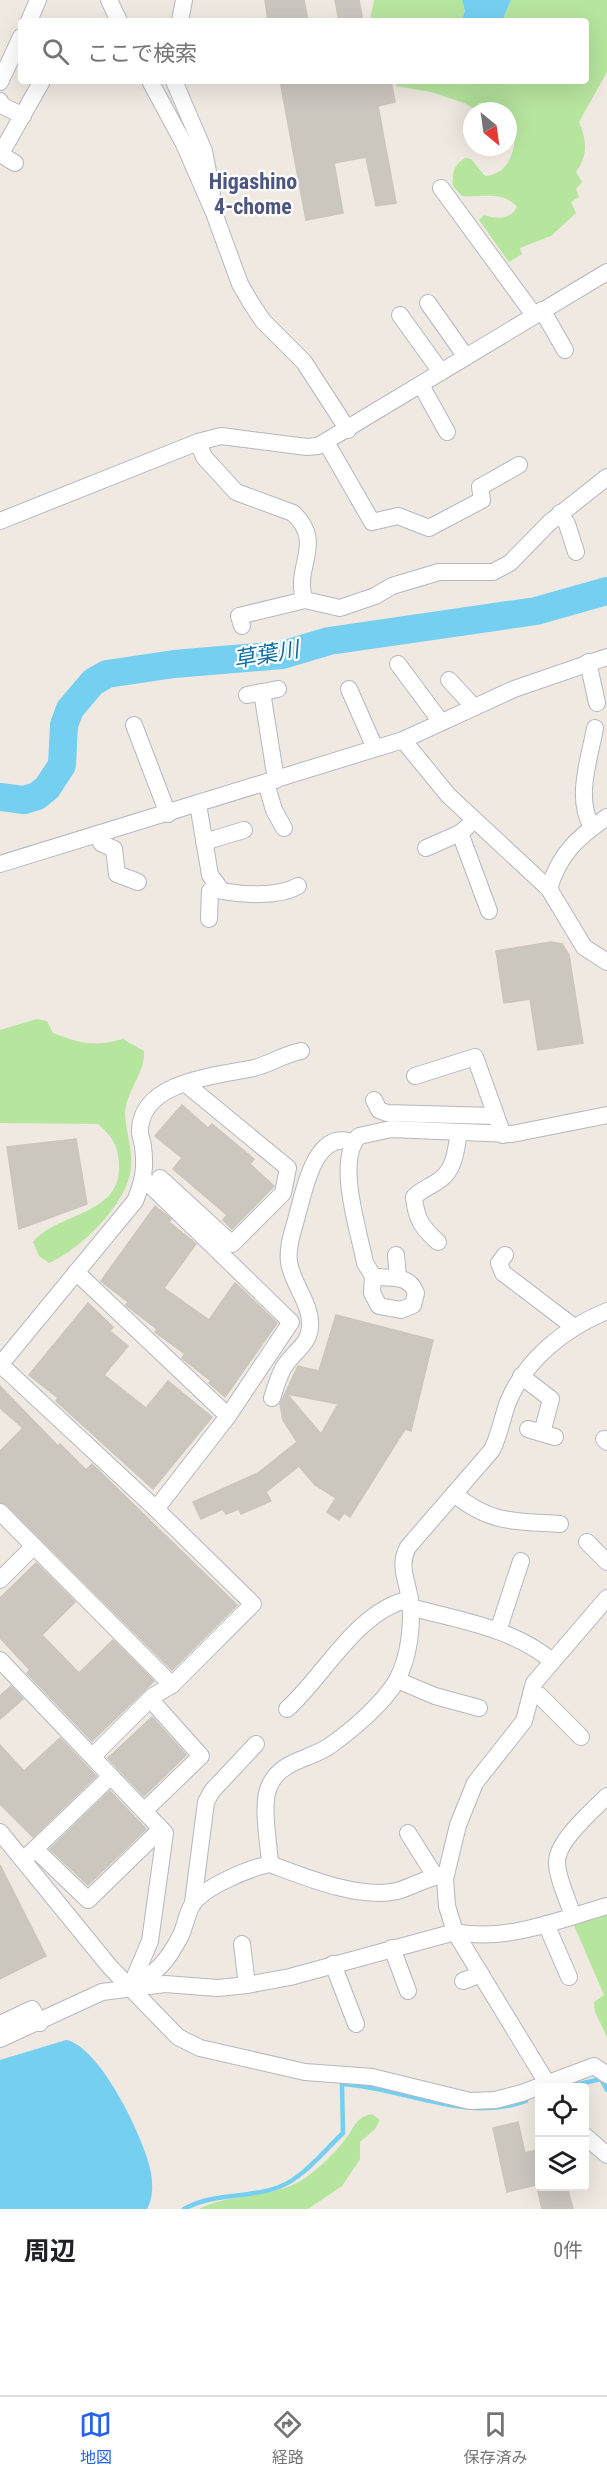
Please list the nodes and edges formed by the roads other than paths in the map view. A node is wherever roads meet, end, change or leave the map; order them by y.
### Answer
1 (39, 0) edge
2 (109, 0) edge
3 (184, 0) edge
4 (30, 18) edge
5 (118, 18) edge
6 (181, 18) edge
7 (18, 41) edge
8 (4, 61) edge
9 (0, 82) edge
10 (40, 84) edge
11 (152, 84) edge
12 (175, 84) edge
13 (0, 101) edge
14 (23, 116) junction
15 (0, 154) edge
16 (15, 163) dead end
17 (441, 188) dead end
18 (214, 213) junction
19 (607, 272) edge
20 (428, 303) dead end
21 (538, 313) junction
22 (400, 315) dead end
23 (565, 350) dead end
24 (466, 357) junction
25 (441, 372) junction
26 (421, 385) junction
27 (348, 430) junction
28 (447, 432) dead end
29 (198, 442) junction
30 (326, 442) junction
31 (519, 465) dead end
32 (607, 477) edge
33 (560, 513) junction
34 (0, 521) edge
35 (576, 552) dead end
36 (305, 600) junction
37 (242, 626) dead end
38 (607, 657) edge
39 (588, 662) junction
40 (398, 664) dead end
41 (449, 680) dead end
42 (349, 689) dead end
43 (262, 692) dead end
44 (597, 703) dead end
45 (474, 707) junction
46 (441, 722) junction
47 (134, 725) dead end
48 (595, 728) dead end
49 (403, 740) junction
50 (375, 748) junction
51 (271, 781) junction
52 (198, 804) junction
53 (168, 814) junction
54 (607, 818) edge
55 (474, 819) junction
56 (284, 828) dead end
57 (592, 828) junction
58 (244, 830) dead end
59 (460, 833) junction
60 (98, 835) junction
61 (204, 842) junction
62 (426, 848) dead end
63 (0, 864) edge
64 (138, 882) dead end
65 (216, 885) junction
66 (298, 886) dead end
67 (549, 889) junction
68 (489, 911) dead end
69 (209, 919) dead end
70 (607, 962) edge
71 (302, 1051) dead end
72 (415, 1076) dead end
73 (186, 1084) junction
74 (374, 1100) dead end
75 (607, 1115) edge
76 (494, 1116) junction
77 (459, 1133) junction
78 (503, 1135) junction
79 (352, 1142) junction
80 (152, 1179) junction
81 (438, 1242) dead end
82 (396, 1255) dead end
83 (505, 1255) dead end
84 (76, 1272) junction
85 (373, 1276) junction
86 (398, 1278) junction
87 (607, 1311) edge
88 (574, 1327) junction
89 (0, 1365) edge
90 (522, 1376) junction
91 (272, 1398) dead end
92 (228, 1416) junction
93 (542, 1433) dead end
94 (454, 1494) junction
95 (156, 1509) junction
96 (0, 1512) edge
97 (560, 1524) dead end
98 (587, 1542) dead end
99 (34, 1546) junction
100 (520, 1561) dead end
101 (607, 1562) edge
102 (0, 1580) edge
103 (410, 1603) junction
104 (605, 1607) edge
105 (498, 1631) junction
106 (0, 1660) edge
107 (552, 1661) junction
108 (397, 1680) junction
109 (172, 1685) junction
110 (531, 1693) junction
111 (150, 1699) junction
112 (479, 1708) dead end
113 (287, 1709) dead end
114 (581, 1737) dead end
115 (256, 1744) dead end
116 (93, 1756) junction
117 (111, 1776) junction
118 (607, 1796) edge
119 (144, 1811) junction
120 (161, 1829) junction
121 (0, 1832) edge
122 (408, 1833) dead end
123 (29, 1855) junction
124 (270, 1864) junction
125 (441, 1875) junction
126 (193, 1904) junction
127 (607, 1906) edge
128 (573, 1916) junction
129 (546, 1924) junction
130 (455, 1932) junction
131 (242, 1944) dead end
132 (392, 1948) junction
133 (333, 1964) junction
134 (481, 1974) junction
135 (569, 1977) dead end
136 (463, 1981) dead end
137 (247, 1985) junction
138 (130, 1988) junction
139 (408, 1991) dead end
140 (40, 2022) junction
141 (0, 2024) edge
142 (356, 2025) dead end
143 (0, 2039) edge
144 (607, 2075) edge
145 (547, 2083) edge
146 (556, 2083) edge
147 (535, 2090) edge
148 (587, 2137) edge
149 (607, 2155) edge

1 - 4 street
2 - 5 street
3 - 6 street
7 - 8 street
8 - 9 street
10 - 14 street
11 - 18 street
12 - 18 street
13 - 14 street
14 - 15 street
15 - 16 street
17 - 21 street
18 - 27 street
19 - 21 street
20 - 24 street
21 - 23 street
21 - 24 street
22 - 25 street
24 - 25 street
25 - 26 street
26 - 27 street
26 - 28 street
27 - 30 street
29 - 30 street
29 - 34 street
29 - 36 street
30 - 31 street
32 - 33 street
33 - 35 street
33 - 36 street
36 - 37 street
38 - 39 street
39 - 44 street
39 - 45 street
40 - 46 street
41 - 45 street
42 - 50 street
43 - 51 street
45 - 46 street
46 - 49 street
47 - 53 street
48 - 57 street
49 - 50 street
49 - 55 street
50 - 51 street
51 - 52 street
51 - 56 street
52 - 53 street
52 - 61 street
53 - 60 street
54 - 57 street
55 - 59 street
55 - 67 street
57 - 67 street
58 - 61 street
59 - 62 street
59 - 68 street
60 - 63 street
60 - 64 street
61 - 65 street
65 - 66 street
65 - 69 street
67 - 70 street
71 - 73 street
72 - 76 street
73 - 80 street
73 - 80 street
74 - 76 street
75 - 78 street
76 - 78 street
77 - 78 street
77 - 79 street
77 - 81 street
79 - 85 street
79 - 91 street
80 - 84 street
80 - 92 street
82 - 86 street
83 - 88 street
84 - 89 street
84 - 92 street
85 - 86 street
85 - 86 street
87 - 88 street
88 - 90 street
89 - 95 street
90 - 93 street
90 - 94 street
92 - 95 street
94 - 97 street
94 - 103 street
95 - 109 street
96 - 99 street
98 - 101 street
99 - 102 street
99 - 109 street
100 - 105 street
103 - 105 street
103 - 108 street
103 - 113 street
104 - 107 street
105 - 107 street
106 - 116 street
107 - 110 street
108 - 112 street
108 - 124 street
109 - 111 street
110 - 114 street
110 - 125 street
111 - 116 street
111 - 119 street
115 - 126 street
116 - 117 street
117 - 119 street
117 - 123 street
118 - 128 street
119 - 120 street
120 - 123 street
120 - 138 street
121 - 123 street
122 - 125 street
123 - 138 street
124 - 125 street
124 - 126 street
125 - 130 street
126 - 138 street
127 - 128 street
128 - 129 street
129 - 130 street
129 - 135 street
130 - 132 street
130 - 134 street
131 - 137 street
132 - 133 street
132 - 139 street
133 - 137 street
133 - 142 street
134 - 136 street
134 - 145 street
137 - 138 street
138 - 140 street
138 - 147 street
140 - 141 street
140 - 143 street
144 - 146 street
148 - 149 street

